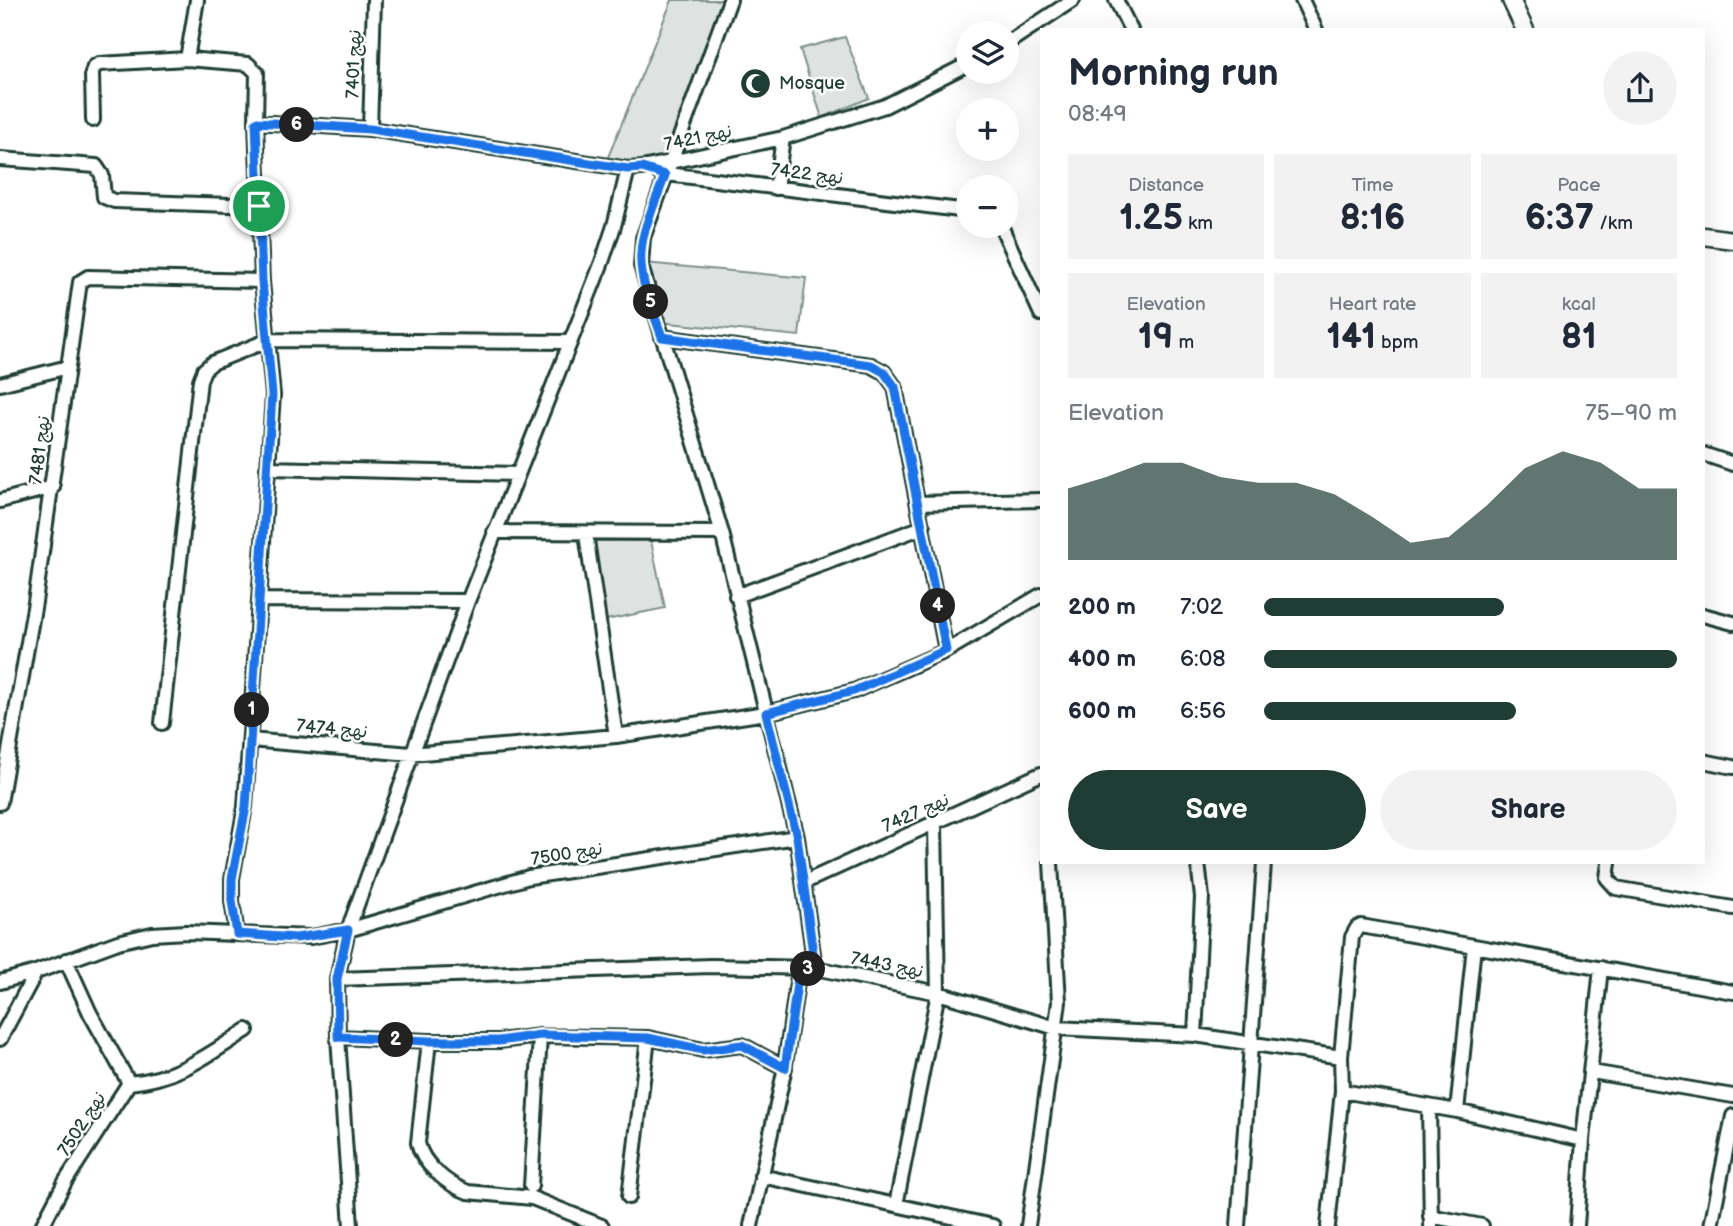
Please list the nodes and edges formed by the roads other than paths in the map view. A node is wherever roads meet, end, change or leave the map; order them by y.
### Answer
1 (197, 0) edge
2 (374, 0) edge
3 (730, 0) edge
4 (1073, 0) edge
5 (1116, 0) edge
6 (1302, 0) edge
7 (1511, 0) edge
8 (1130, 28) edge
9 (1315, 28) edge
10 (1524, 28) edge
11 (1019, 35) edge
12 (187, 59) junction
13 (956, 70) edge
14 (93, 120) dead end
15 (256, 122) junction
16 (370, 129) junction
17 (783, 138) junction
18 (0, 159) edge
19 (670, 161) junction
20 (642, 168) junction
21 (628, 169) junction
22 (665, 175) junction
23 (776, 188) junction
24 (259, 206) junction
25 (956, 210) edge
26 (1705, 236) edge
27 (1006, 238) edge
28 (1733, 240) edge
29 (262, 281) junction
30 (1040, 312) edge
31 (662, 337) junction
32 (269, 340) junction
33 (569, 342) junction
34 (68, 367) junction
35 (0, 384) edge
36 (1705, 455) edge
37 (1733, 464) edge
38 (267, 468) junction
39 (517, 474) junction
40 (53, 486) junction
41 (1040, 500) edge
42 (0, 501) edge
43 (918, 503) junction
44 (923, 527) junction
45 (494, 532) junction
46 (722, 533) junction
47 (586, 534) junction
48 (736, 596) junction
49 (1040, 596) edge
50 (259, 600) junction
51 (468, 601) junction
52 (1705, 616) edge
53 (1733, 623) edge
54 (946, 650) junction
55 (766, 713) junction
56 (162, 723) dead end
57 (616, 736) junction
58 (250, 740) junction
59 (411, 754) junction
60 (1705, 761) edge
61 (1733, 767) edge
62 (1040, 774) edge
63 (0, 803) edge
64 (935, 824) junction
65 (797, 837) junction
66 (1051, 864) edge
67 (1198, 864) edge
68 (1264, 864) edge
69 (1609, 864) edge
70 (805, 882) junction
71 (1733, 908) edge
72 (348, 930) junction
73 (237, 934) junction
74 (1474, 946) junction
75 (66, 960) junction
76 (815, 968) junction
77 (1601, 968) junction
78 (799, 970) junction
79 (36, 972) junction
80 (337, 979) junction
81 (0, 982) edge
82 (1733, 992) edge
83 (938, 993) junction
84 (1056, 1028) junction
85 (247, 1030) dead end
86 (540, 1035) junction
87 (1195, 1035) junction
88 (338, 1037) junction
89 (0, 1038) edge
90 (648, 1038) junction
91 (429, 1041) junction
92 (1250, 1043) junction
93 (1341, 1056) junction
94 (785, 1068) junction
95 (1592, 1072) junction
96 (129, 1083) junction
97 (1342, 1091) junction
98 (1733, 1096) edge
99 (1429, 1107) junction
100 (1457, 1111) junction
101 (1733, 1116) edge
102 (1583, 1140) junction
103 (761, 1176) junction
104 (531, 1186) dead end
105 (629, 1196) dead end
106 (896, 1205) junction
107 (1431, 1221) edge
108 (42, 1226) edge
109 (351, 1226) edge
110 (602, 1226) edge
111 (751, 1226) edge
112 (993, 1226) edge
113 (1028, 1226) edge
114 (1238, 1226) edge
115 (1328, 1226) edge
116 (1482, 1226) edge
117 (1577, 1226) edge
118 (1711, 1226) edge

1 - 12 street
2 - 16 street, نهج 7401
3 - 19 street
4 - 11 street
5 - 8 street
6 - 9 street
7 - 10 street
12 - 14 street
12 - 15 street
13 - 17 street, نهج 7421
15 - 16 street, نهج 7421
15 - 24 street
16 - 21 street, نهج 7421
17 - 19 street, نهج 7421
17 - 23 street
18 - 24 street
19 - 20 street, نهج 7421
19 - 22 street
20 - 21 street, نهج 7421
20 - 22 street, نهج 7422
21 - 33 street
22 - 23 street, نهج 7422
22 - 31 street
23 - 25 street, نهج 7422
24 - 29 street
26 - 28 street
27 - 30 street
29 - 32 street
29 - 34 street, نهج 7481
31 - 43 street
31 - 46 street
32 - 33 street
32 - 38 street
32 - 56 street
33 - 39 street
34 - 35 street
34 - 40 street, نهج 7481
36 - 37 street
38 - 39 street
38 - 50 street
39 - 45 street
40 - 42 street
40 - 63 street, نهج 7481
41 - 43 street
43 - 44 street
44 - 48 street
44 - 54 street
45 - 47 street
45 - 51 street
46 - 47 street
46 - 48 street
47 - 57 street
48 - 55 street
49 - 54 street, نهج 7474
50 - 51 street
50 - 58 street
51 - 59 street
52 - 53 street
54 - 55 street, نهج 7474
55 - 57 street, نهج 7474
55 - 65 street
57 - 59 street, نهج 7474
58 - 59 street, نهج 7474
58 - 73 street
59 - 72 street
60 - 61 street
62 - 64 street, نهج 7427
64 - 70 street, نهج 7427
64 - 83 street
65 - 70 street
65 - 72 street, نهج 7500
66 - 84 street
67 - 87 street
68 - 92 street
69 - 71 street
70 - 76 street
72 - 73 street, نهج 7500
72 - 80 street
73 - 75 street, نهج 7500
74 - 77 street
74 - 93 street
74 - 100 street
75 - 79 street, نهج 7500
75 - 96 street
76 - 78 street, نهج 7443
76 - 83 street, نهج 7443
77 - 82 street
77 - 95 street
78 - 80 street, نهج 7443
78 - 94 street
79 - 81 street, نهج 7500
79 - 89 street
80 - 88 street
83 - 84 street, نهج 7443
83 - 106 street
84 - 87 street, نهج 7443
84 - 113 street
85 - 96 street, نهج 7502
86 - 90 street
86 - 91 street
86 - 104 street
87 - 92 street, نهج 7443
88 - 91 street
88 - 109 street
90 - 94 street
90 - 105 street
91 - 110 street
92 - 93 street, نهج 7443
92 - 114 street
93 - 97 street
94 - 103 street
95 - 98 street
95 - 102 street
96 - 108 street, نهج 7502
97 - 99 street
97 - 115 street
99 - 100 street
99 - 107 street
100 - 102 street
101 - 118 street
102 - 117 street
103 - 106 street
103 - 111 street
106 - 112 street
107 - 116 street

